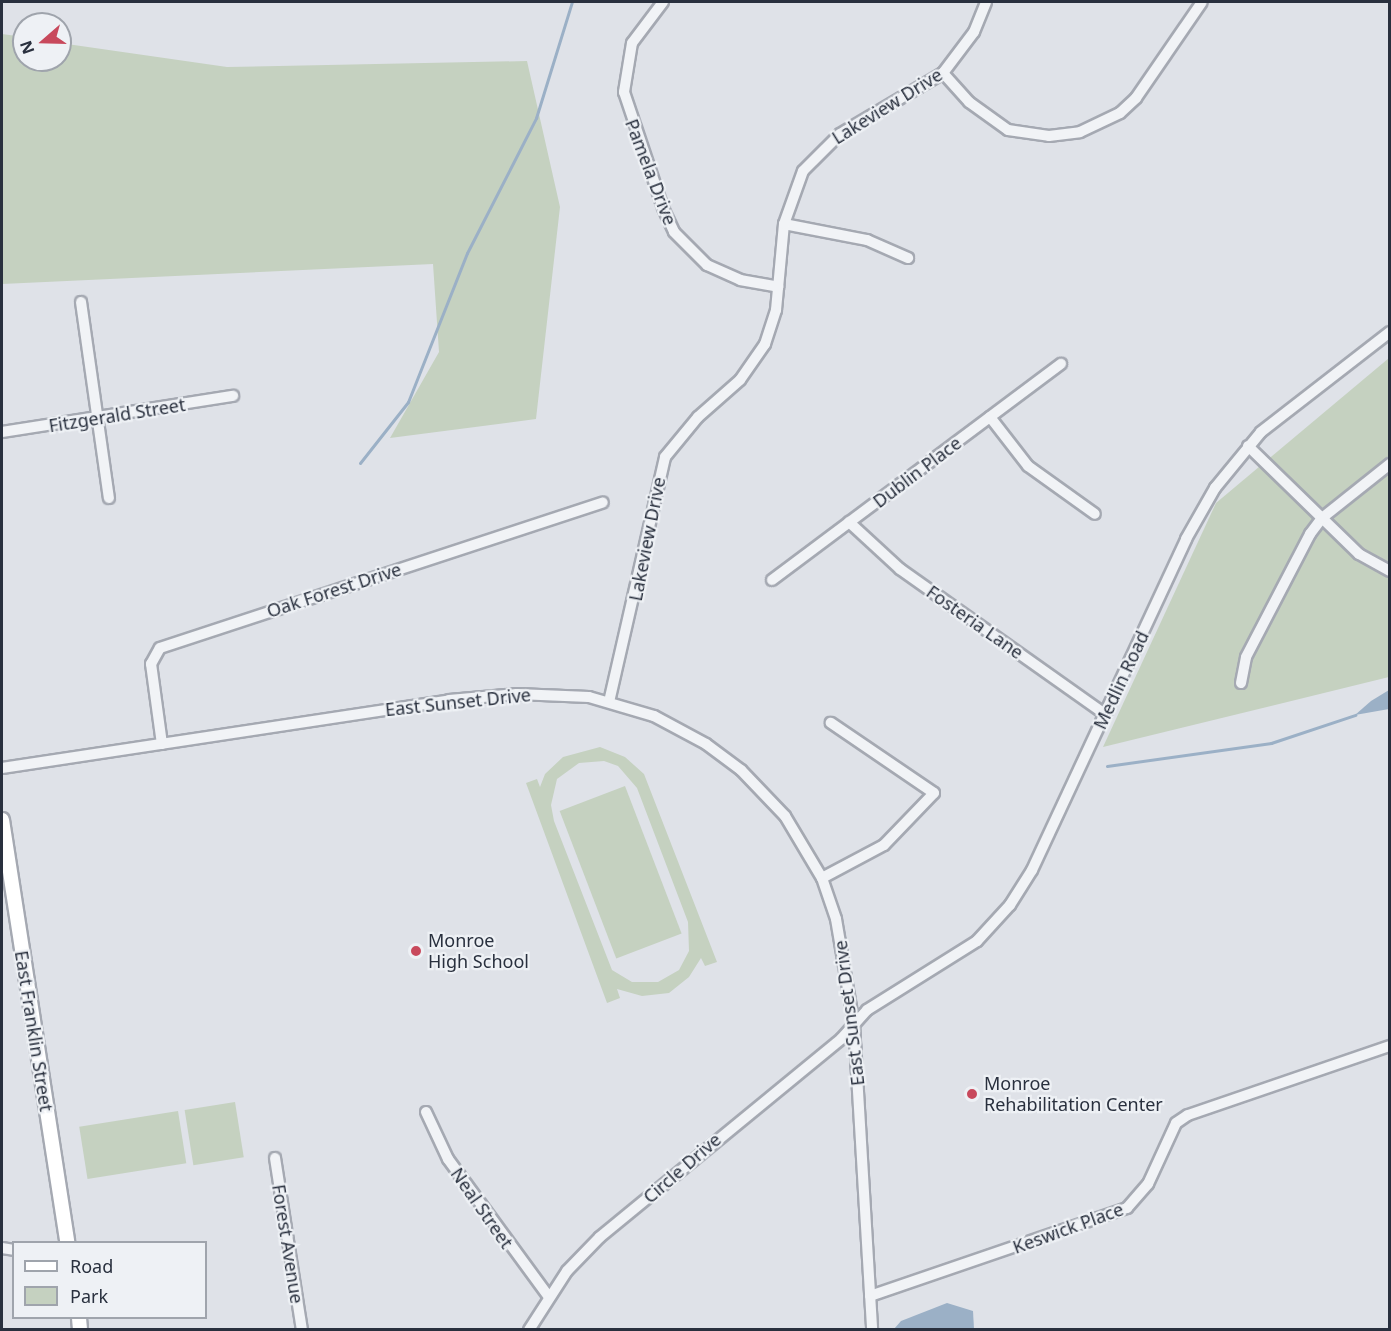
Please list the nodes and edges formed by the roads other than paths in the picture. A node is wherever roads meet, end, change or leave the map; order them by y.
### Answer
1 (663, 2) edge
2 (986, 2) edge
3 (1202, 2) edge
4 (943, 73) junction
5 (784, 224) junction
6 (908, 258) dead end
7 (778, 287) junction
8 (81, 302) dead end
9 (1389, 333) edge
10 (1061, 364) dead end
11 (233, 396) dead end
12 (990, 417) junction
13 (98, 419) junction
14 (2, 432) edge
15 (1248, 446) junction
16 (1389, 465) edge
17 (109, 498) dead end
18 (603, 502) dead end
19 (1095, 514) dead end
20 (1322, 518) junction
21 (849, 522) junction
22 (1389, 571) edge
23 (772, 580) dead end
24 (1241, 683) dead end
25 (609, 702) junction
26 (1106, 715) junction
27 (831, 723) dead end
28 (162, 744) junction
29 (2, 768) edge
30 (2, 819) edge
31 (822, 878) junction
32 (854, 1024) junction
33 (1389, 1046) edge
34 (426, 1112) dead end
35 (275, 1158) dead end
36 (67, 1241) edge
37 (870, 1296) junction
38 (549, 1298) junction
39 (302, 1329) edge
40 (529, 1329) edge
41 (872, 1329) edge

1 - 7 street, Pamela Drive
2 - 4 street, Lakeview Drive
3 - 4 street
4 - 5 street, Lakeview Drive
5 - 6 street
5 - 7 street, Lakeview Drive
7 - 25 street, Lakeview Drive
8 - 13 street
9 - 15 street, Medlin Road
10 - 12 street, Dublin Place
11 - 13 street, Fitzgerald Street
12 - 19 street
12 - 21 street, Dublin Place
13 - 14 street, Fitzgerald Street
13 - 17 street
15 - 20 street
15 - 26 street, Medlin Road
16 - 20 street
18 - 28 street, Oak Forest Drive
20 - 22 street
20 - 24 street
21 - 23 street, Dublin Place
21 - 26 street, Fosteria Lane
25 - 28 street, East Sunset Drive
25 - 31 street, East Sunset Drive
26 - 32 street, Medlin Road
27 - 31 street
28 - 29 street, East Sunset Drive
30 - 36 main road, East Franklin Street
31 - 32 street, East Sunset Drive
32 - 37 street, East Sunset Drive
32 - 38 street, Circle Drive
33 - 37 street, Keswick Place
34 - 38 street, Neal Street
35 - 39 street, Forest Avenue
37 - 41 street, East Sunset Drive
38 - 40 street, Circle Drive

